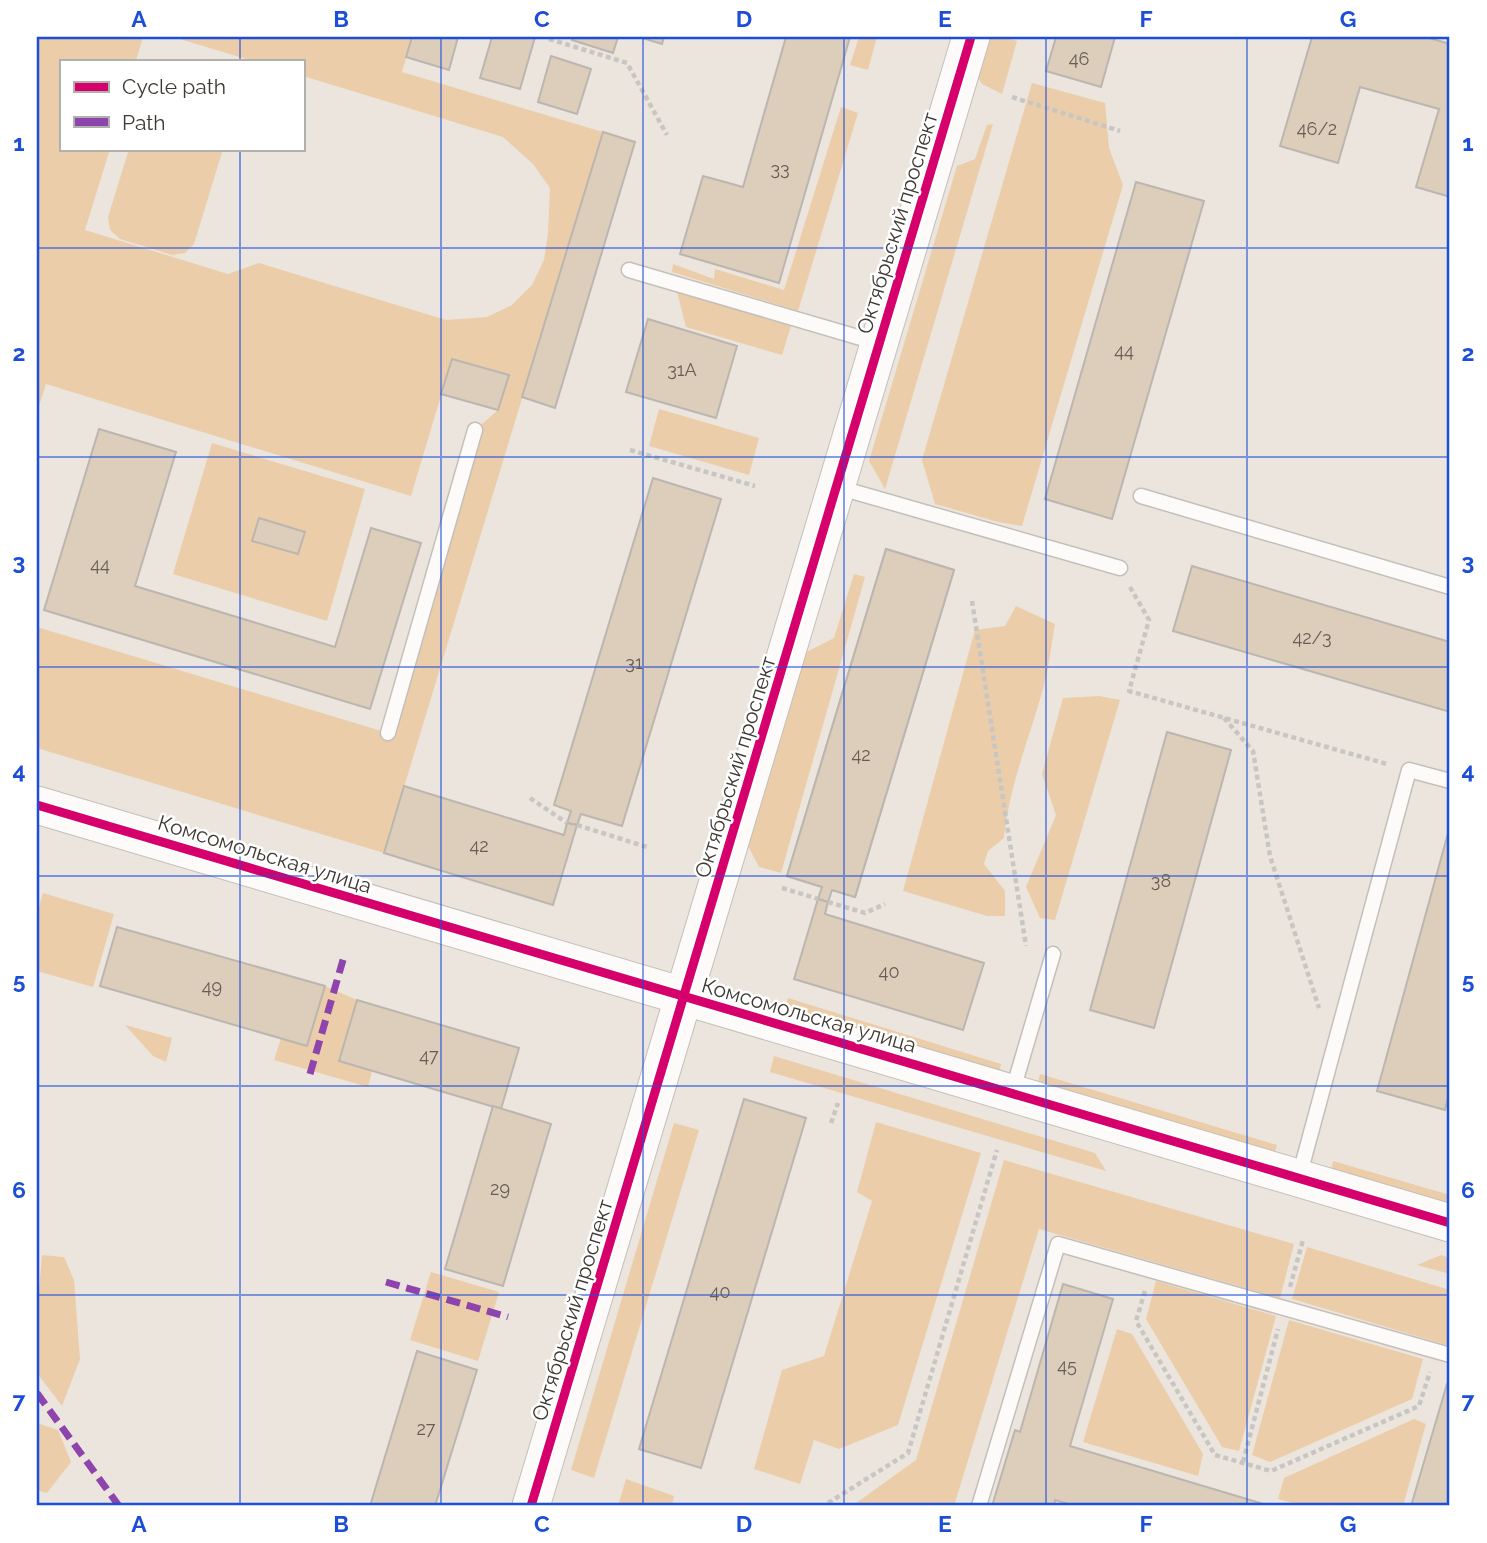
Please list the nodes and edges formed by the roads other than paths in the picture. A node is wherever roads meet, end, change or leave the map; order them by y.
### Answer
1 (971, 37) edge
2 (629, 270) dead end
3 (879, 343) junction
4 (475, 430) dead end
5 (837, 487) junction
6 (1141, 496) dead end
7 (1120, 568) road end
8 (1450, 587) edge
9 (388, 733) dead end
10 (1450, 781) edge
11 (37, 805) edge
12 (1054, 954) dead end
13 (685, 996) junction
14 (1012, 1093) junction
15 (1298, 1178) junction
16 (1450, 1223) edge
17 (1443, 1353) edge
18 (531, 1506) edge
19 (979, 1506) edge

1 - 3 street, Октябрьский проспект
2 - 3 lane
3 - 5 street, Октябрьский проспект
4 - 9 lane
5 - 7 lane
5 - 13 street, Октябрьский проспект
6 - 8 lane
10 - 15 lane
11 - 13 street, Комсомольская улица
12 - 14 lane
13 - 14 street, Комсомольская улица
13 - 18 street, Октябрьский проспект
14 - 15 street, Комсомольская улица
15 - 16 street, Комсомольская улица
17 - 19 lane

